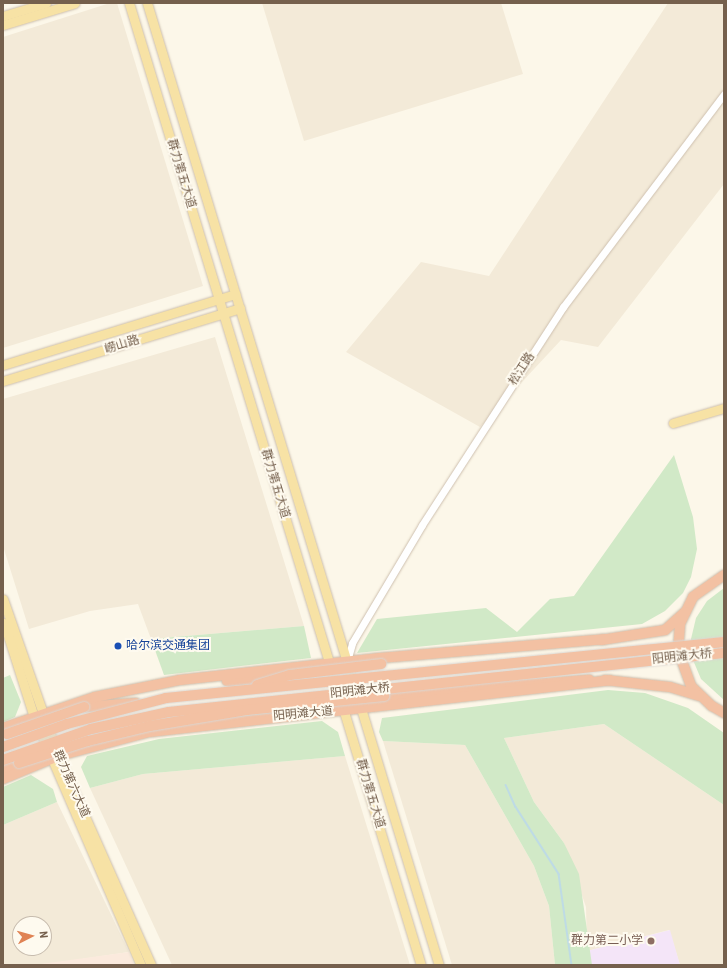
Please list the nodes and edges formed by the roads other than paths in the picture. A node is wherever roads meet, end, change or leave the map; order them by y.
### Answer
1 (46, 3) edge
2 (75, 3) edge
3 (129, 3) edge
4 (146, 3) edge
5 (3, 16) edge
6 (3, 25) edge
7 (724, 94) edge
8 (235, 294) junction
9 (219, 299) junction
10 (240, 308) junction
11 (223, 314) junction
12 (3, 365) edge
13 (3, 381) edge
14 (724, 408) edge
15 (724, 413) edge
16 (724, 575) edge
17 (3, 599) edge
18 (685, 612) junction
19 (3, 619) edge
20 (607, 639) junction
21 (724, 642) edge
22 (724, 653) edge
23 (347, 661) junction
24 (330, 664) junction
25 (290, 675) junction
26 (610, 680) junction
27 (238, 690) junction
28 (699, 696) junction
29 (146, 702) junction
30 (241, 703) junction
31 (84, 707) junction
32 (281, 707) junction
33 (362, 708) junction
34 (344, 710) junction
35 (724, 713) edge
36 (37, 715) junction
37 (146, 716) junction
38 (3, 728) edge
39 (3, 735) edge
40 (88, 740) junction
41 (3, 747) edge
42 (55, 758) junction
43 (3, 760) edge
44 (3, 771) edge
45 (3, 779) edge
46 (141, 965) edge
47 (151, 965) edge
48 (421, 965) edge
49 (439, 965) edge

1 - 5 main road
2 - 6 main road
3 - 9 main road, 群力第五大道
4 - 8 main road, 群力第五大道
7 - 23 street, 松江路
8 - 9 main road, 崂山路
8 - 10 main road, 群力第五大道
9 - 11 main road, 群力第五大道
9 - 12 main road, 崂山路
10 - 11 main road, 崂山路
10 - 23 main road, 群力第五大道
11 - 13 main road, 崂山路
11 - 24 main road, 群力第五大道
14 - 15 main road
16 - 18 highway
17 - 36 main road, 群力第六大道
18 - 20 highway
18 - 28 highway
19 - 36 main road, 群力第六大道
20 - 23 highway
20 - 25 highway, bridge
21 - 27 highway, 阳明滩大桥, bridge
22 - 30 highway, 阳明滩大桥, bridge
23 - 24 highway
23 - 33 main road, 群力第五大道
24 - 34 main road, 群力第五大道
24 - 36 highway
25 - 27 highway, bridge
25 - 31 highway, bridge
26 - 28 highway
26 - 32 highway, bridge
26 - 33 highway, 阳明滩大道
27 - 29 highway, 阳明滩大桥, bridge
28 - 35 highway
29 - 31 highway, bridge
29 - 41 highway, 阳明滩大桥, bridge
30 - 32 highway, bridge
30 - 37 highway, 阳明滩大桥, bridge
31 - 39 highway, bridge
32 - 40 highway, bridge
33 - 34 highway, 阳明滩大道
33 - 49 main road, 群力第五大道
34 - 42 highway, 阳明滩大道
34 - 48 main road, 群力第五大道
36 - 38 highway
36 - 42 main road, 群力第六大道
37 - 40 highway, bridge
37 - 43 highway, 阳明滩大桥, bridge
40 - 44 highway, bridge
42 - 45 highway, 阳明滩大道
42 - 46 main road, 群力第六大道
42 - 47 main road, 群力第六大道

